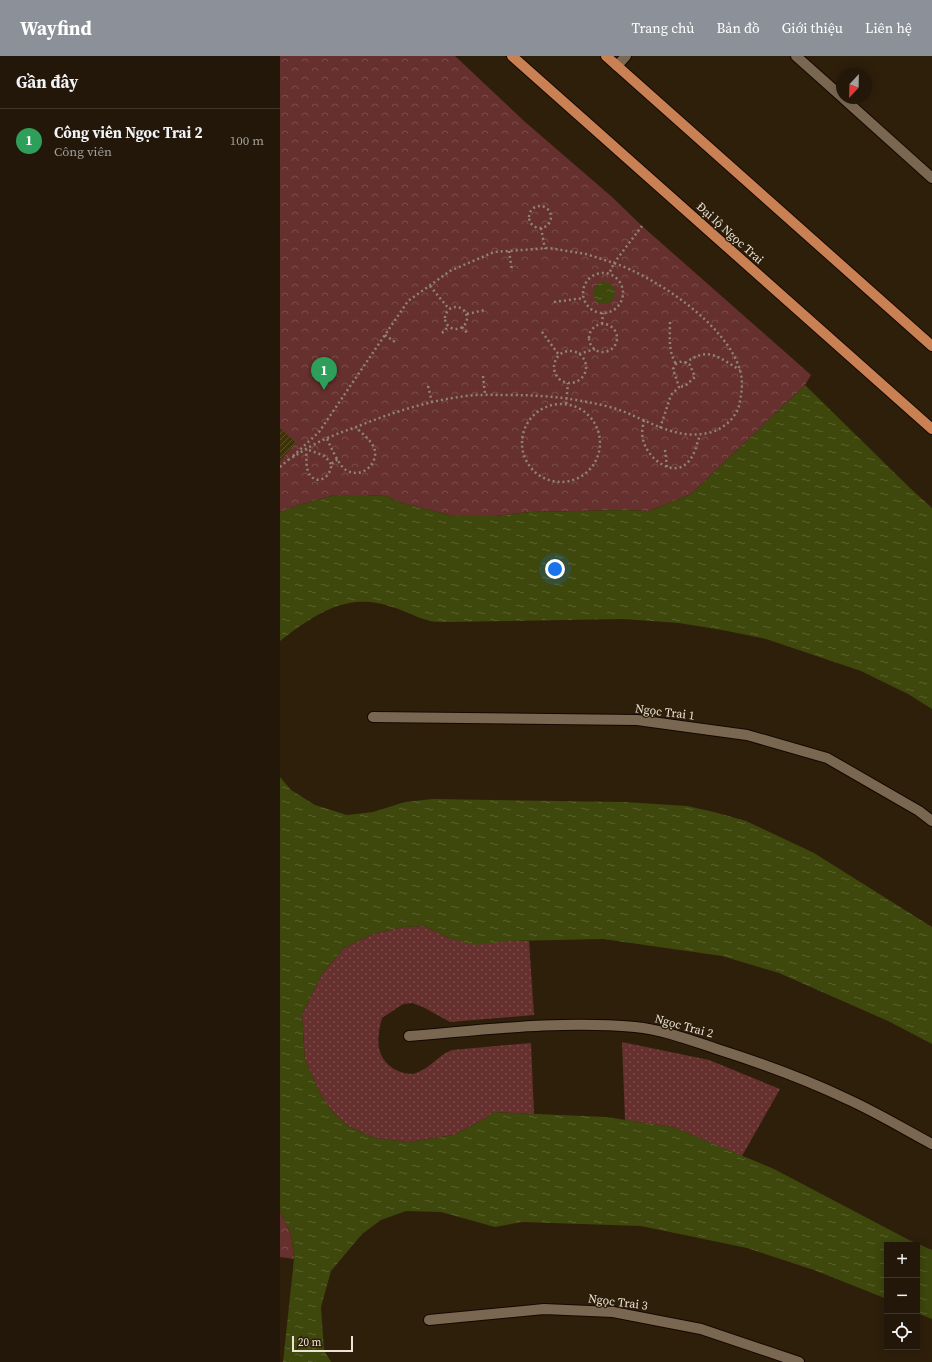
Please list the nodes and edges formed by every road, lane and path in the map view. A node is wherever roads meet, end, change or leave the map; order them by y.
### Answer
1 (512, 56) edge
2 (606, 56) edge
3 (626, 56) edge
4 (796, 56) edge
5 (617, 66) junction
6 (836, 93) edge
7 (849, 104) edge
8 (932, 178) edge
9 (642, 226) dead end
10 (541, 228) junction
11 (545, 249) junction
12 (509, 251) junction
13 (614, 263) junction
14 (512, 271) dead end
15 (609, 274) junction
16 (430, 286) junction
17 (584, 298) junction
18 (554, 302) dead end
19 (449, 309) junction
20 (485, 310) dead end
21 (603, 312) junction
22 (467, 314) junction
23 (670, 322) dead end
24 (602, 324) junction
25 (449, 326) junction
26 (462, 327) junction
27 (542, 332) dead end
28 (442, 333) dead end
29 (468, 334) dead end
30 (385, 335) junction
31 (395, 342) dead end
32 (932, 346) edge
33 (595, 349) junction
34 (578, 354) junction
35 (559, 355) junction
36 (685, 363) junction
37 (676, 364) junction
38 (740, 370) junction
39 (483, 376) dead end
40 (568, 383) junction
41 (428, 386) dead end
42 (679, 387) junction
43 (485, 394) junction
44 (567, 398) junction
45 (432, 402) junction
46 (566, 404) junction
47 (644, 420) junction
48 (356, 427) junction
49 (660, 428) junction
50 (932, 429) edge
51 (700, 435) junction
52 (326, 439) junction
53 (306, 449) junction
54 (665, 450) dead end
55 (338, 459) junction
56 (288, 460) junction
57 (331, 464) junction
58 (666, 466) junction
59 (280, 467) edge
60 (374, 717) dead end
61 (932, 821) edge
62 (410, 1036) dead end
63 (932, 1144) edge
64 (429, 1320) dead end
65 (799, 1362) edge

1 - 50 main road, Đại lộ Ngọc Trai
2 - 5 main road
3 - 5 street
4 - 6 street
5 - 32 main road
7 - 8 street
9 - 13 path
10 - 10 path
10 - 11 path
11 - 12 path
11 - 13 path
12 - 14 path
12 - 16 path
13 - 15 path
13 - 38 path
15 - 17 path
15 - 21 path
16 - 19 path
16 - 30 path
17 - 18 path
17 - 21 path
19 - 22 path
19 - 25 path
20 - 22 path
21 - 24 path
22 - 26 path
23 - 37 path
24 - 33 path
24 - 33 path
25 - 26 path
25 - 28 path
26 - 29 path
27 - 35 path
30 - 31 path
30 - 56 path
33 - 34 path
34 - 35 path
34 - 40 path
35 - 40 path
36 - 37 path
36 - 38 path
36 - 42 path
37 - 42 path
38 - 51 path
39 - 43 path
40 - 44 path
41 - 45 path
42 - 49 path
43 - 44 path
43 - 45 path
44 - 46 path
44 - 47 path
45 - 48 path
46 - 46 path
47 - 49 path
47 - 58 path
48 - 52 path
48 - 55 path
49 - 51 path
51 - 58 path
52 - 53 path
52 - 55 path
53 - 56 path
53 - 57 path
53 - 57 path
54 - 58 path
55 - 57 path
56 - 59 path
60 - 61 street, Ngọc Trai 1
62 - 63 street, Ngọc Trai 2
64 - 65 street, Ngọc Trai 3

